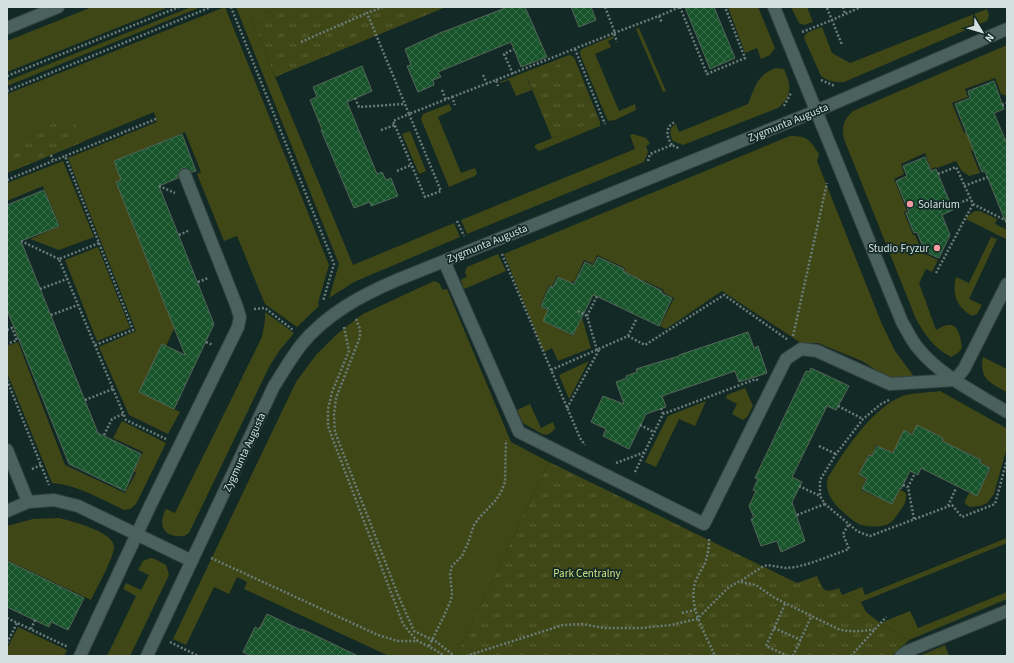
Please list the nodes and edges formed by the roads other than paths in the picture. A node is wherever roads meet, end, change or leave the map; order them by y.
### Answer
1 (58, 7) edge
2 (774, 7) edge
3 (7, 28) edge
4 (1007, 30) edge
5 (816, 111) junction
6 (185, 175) dead end
7 (444, 261) junction
8 (1007, 284) edge
9 (955, 380) junction
10 (1007, 412) edge
11 (7, 450) edge
12 (28, 502) junction
13 (7, 511) edge
14 (137, 534) junction
15 (192, 562) junction
16 (1007, 611) edge
17 (75, 652) edge
18 (147, 656) edge
19 (902, 656) edge

1 - 3 street
2 - 5 street
4 - 5 street, Zygmunta Augusta
5 - 7 street, Zygmunta Augusta
5 - 9 street
6 - 14 street
7 - 9 street
7 - 15 street, Zygmunta Augusta
8 - 9 street
9 - 10 street
11 - 12 street
12 - 13 street
12 - 14 street
14 - 15 street
14 - 17 street
15 - 18 street, Zygmunta Augusta
16 - 19 street

